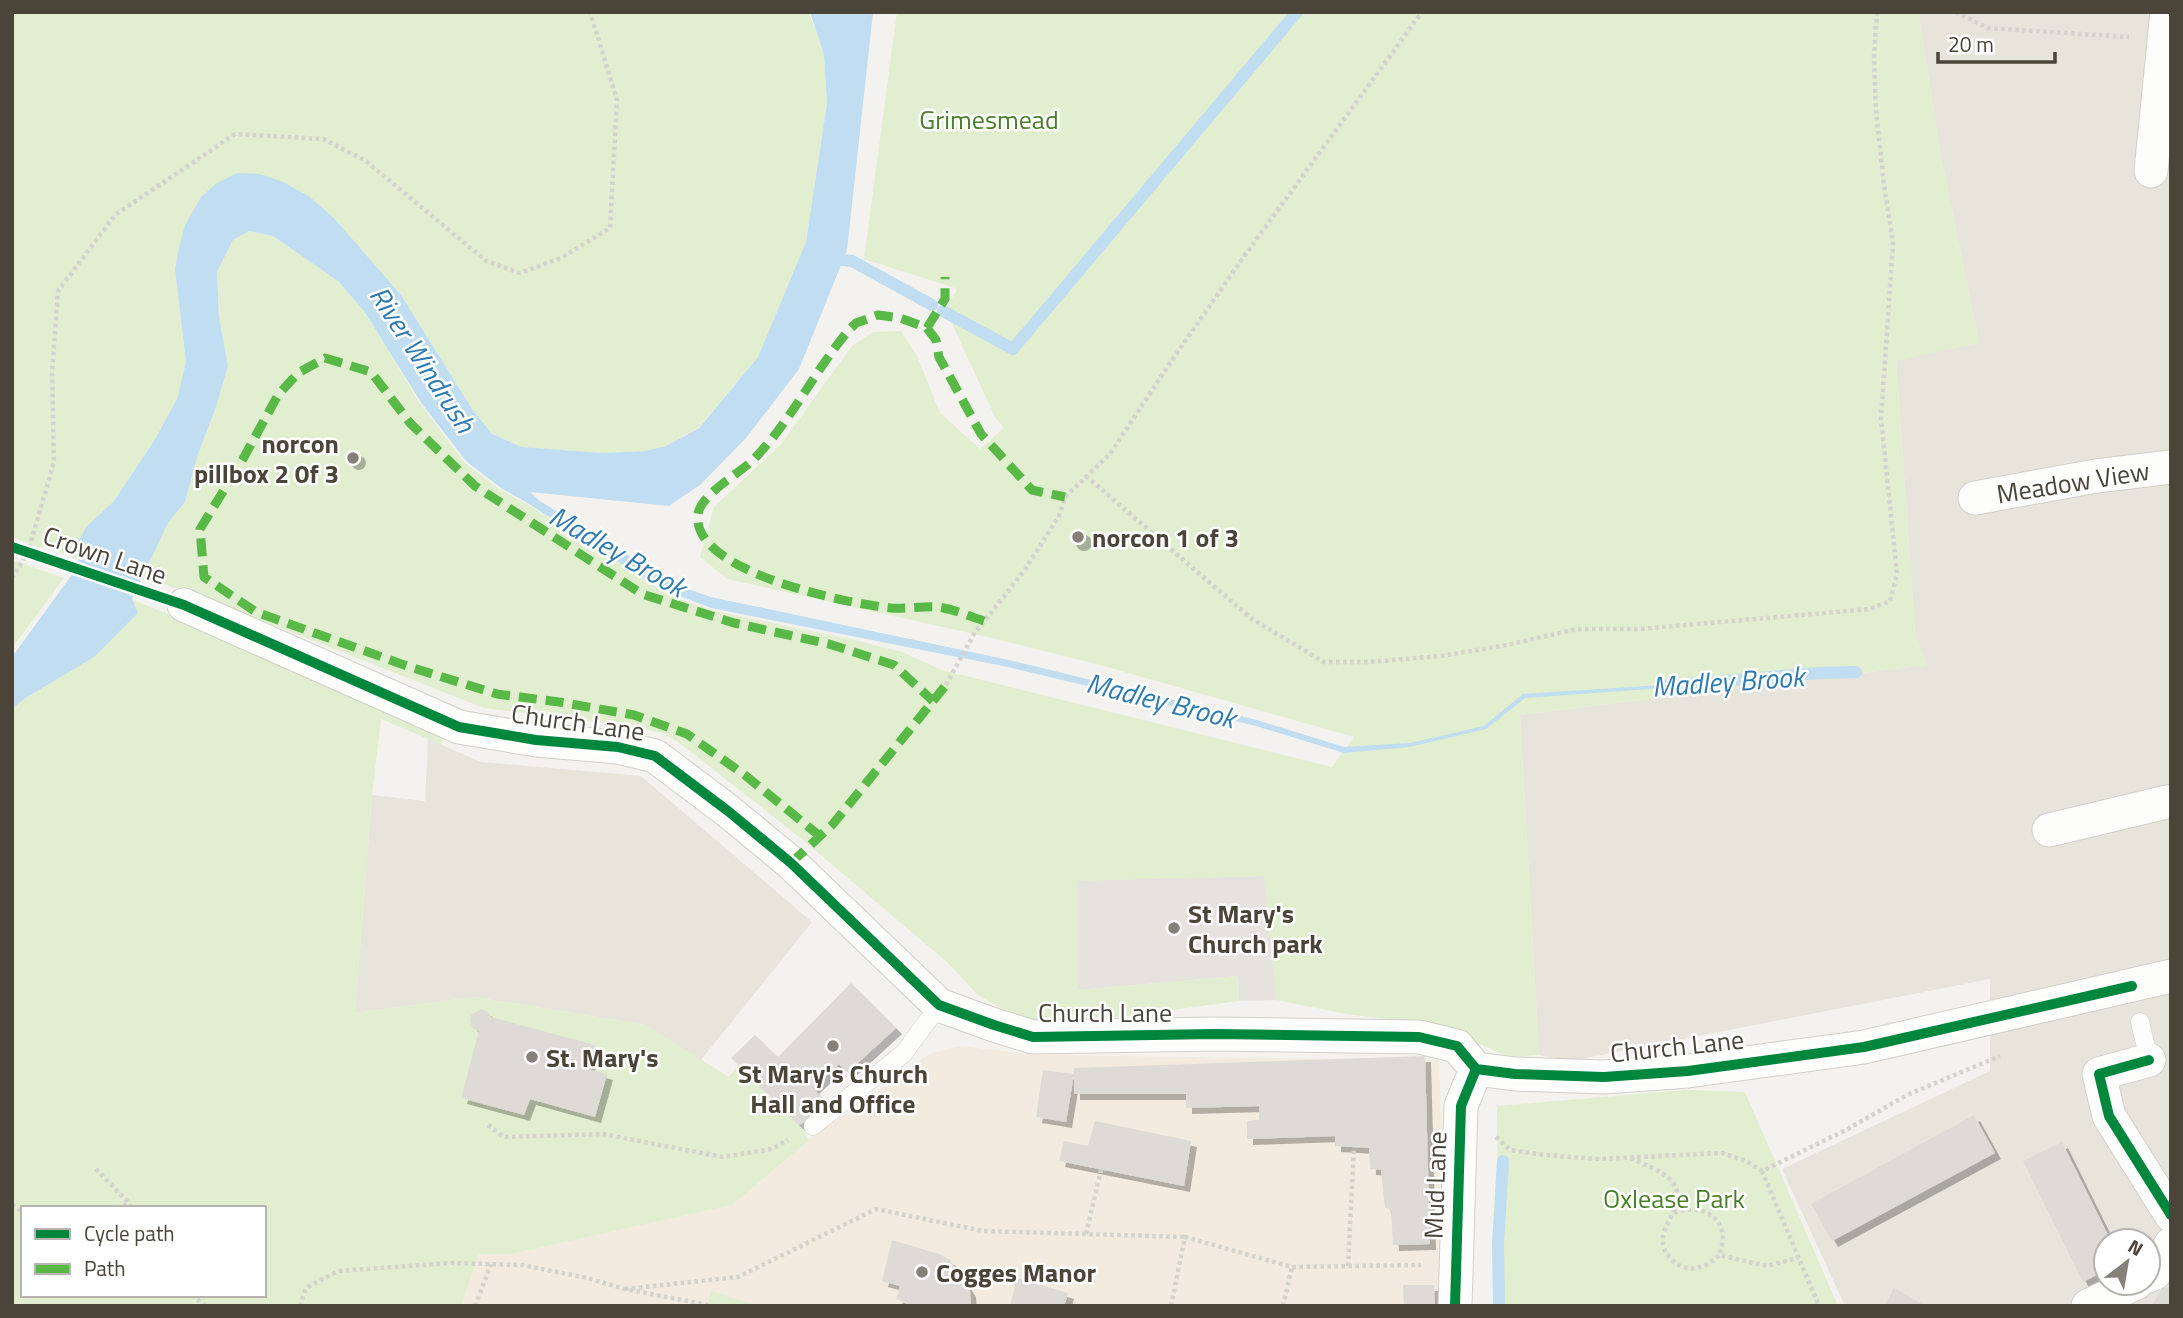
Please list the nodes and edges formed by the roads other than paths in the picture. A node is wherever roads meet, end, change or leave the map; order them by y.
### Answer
1 (2165, 26) edge
2 (2166, 80) edge
3 (2151, 171) dead end
4 (2171, 467) edge
5 (1976, 498) dead end
6 (184, 605) dead end
7 (2171, 801) edge
8 (2049, 830) dead end
9 (2171, 976) edge
10 (939, 1005) junction
11 (2140, 1022) dead end
12 (2149, 1060) joint
13 (1476, 1069) junction
14 (813, 1126) road end
15 (2171, 1215) edge
16 (2171, 1244) edge
17 (2162, 1260) edge
18 (2107, 1297) edge
19 (1455, 1306) edge
20 (2088, 1306) edge

1 - 2 street
2 - 3 street
4 - 5 street, Meadow View
6 - 10 street, Church Lane
7 - 8 street
9 - 13 street, Church Lane
10 - 13 street, Church Lane
10 - 14 lane
11 - 12 lane
12 - 15 street
13 - 19 street, Mud Lane
16 - 17 street
18 - 20 street

